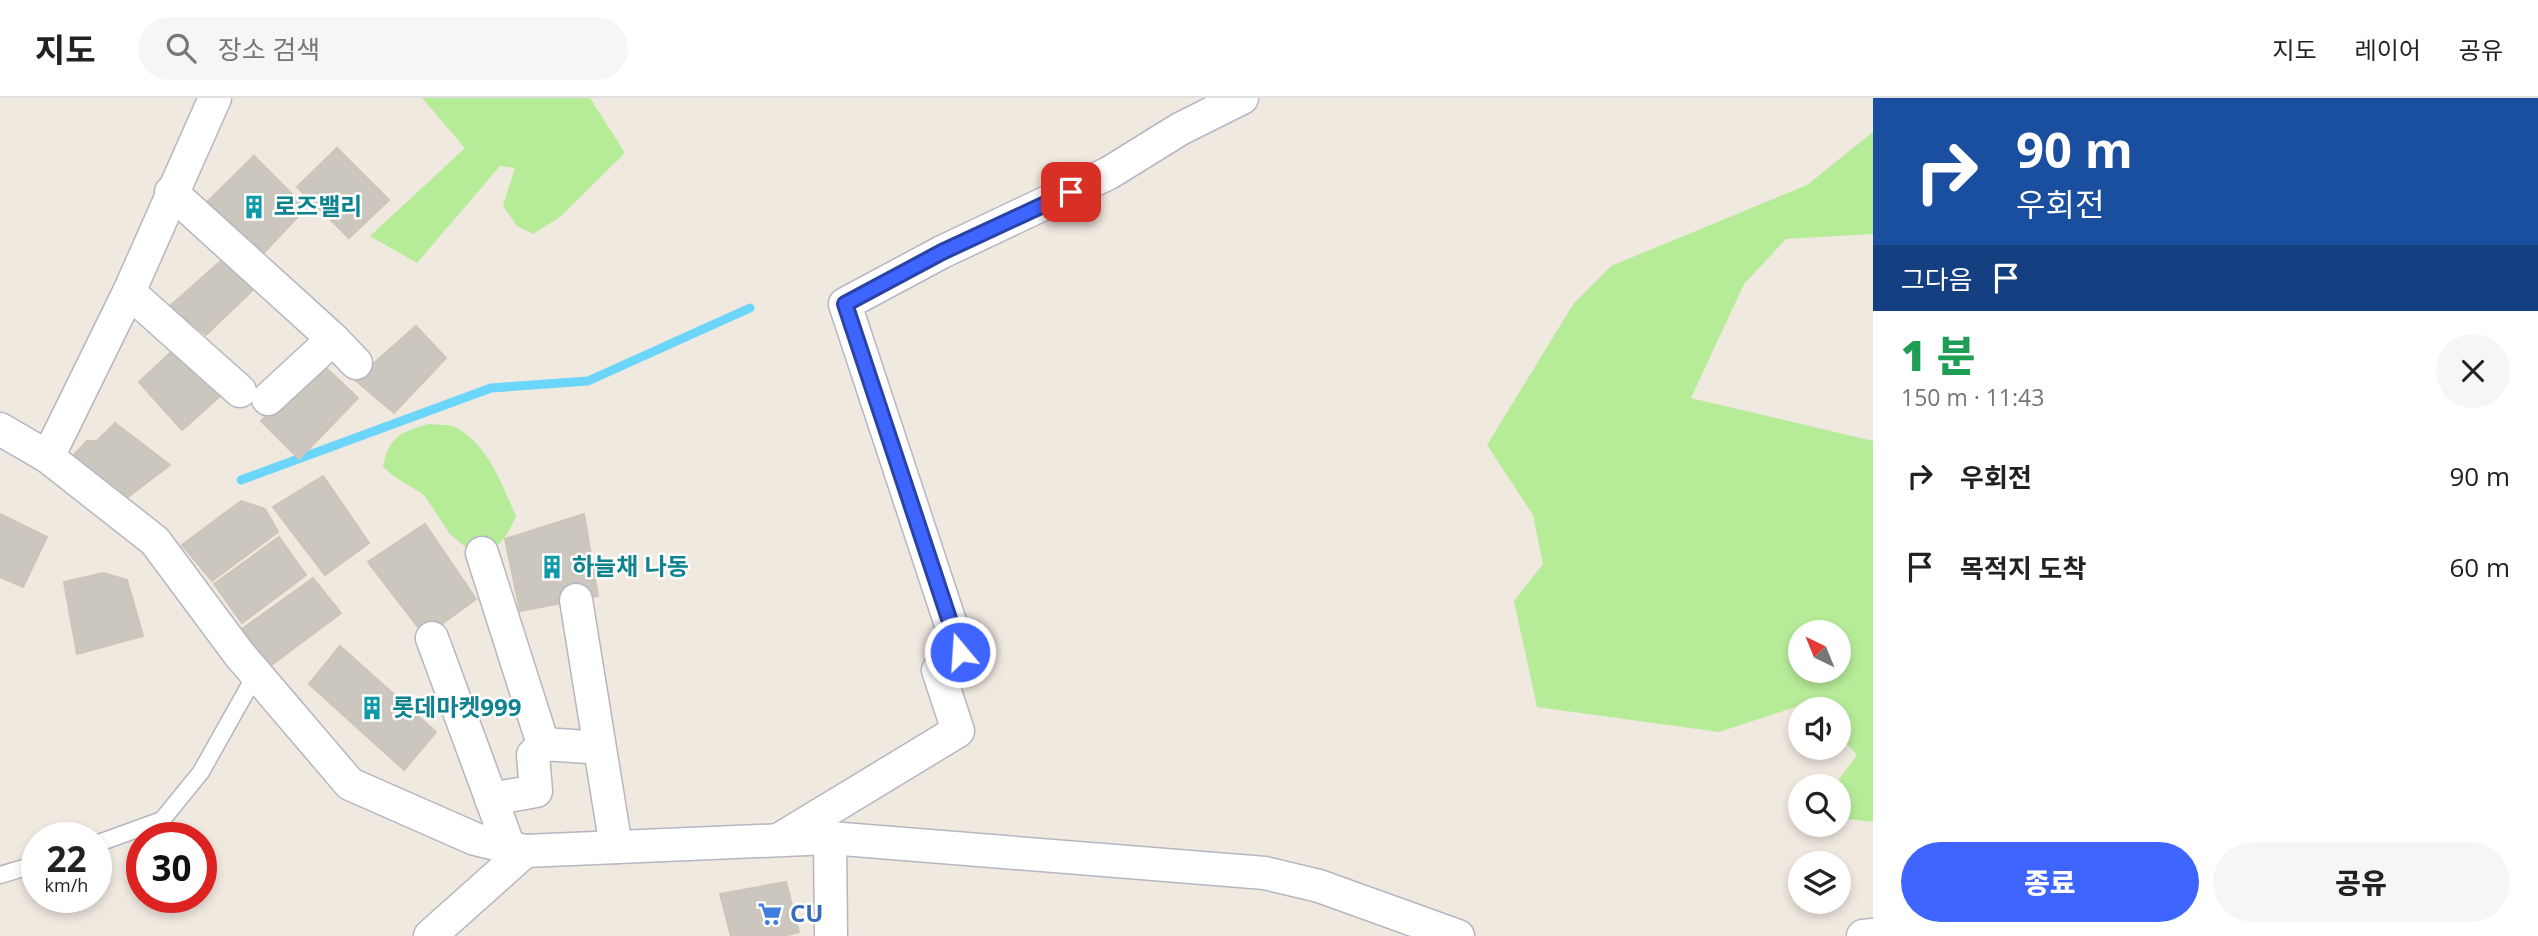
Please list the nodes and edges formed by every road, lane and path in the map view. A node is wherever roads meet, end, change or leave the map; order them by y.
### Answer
1 (215, 98) edge
2 (1242, 98) edge
3 (172, 191) junction
4 (129, 292) junction
5 (332, 339) junction
6 (356, 363) dead end
7 (0, 429) edge
8 (48, 457) junction
9 (482, 553) dead end
10 (432, 638) dead end
11 (256, 674) junction
12 (543, 744) junction
13 (588, 747) junction
14 (491, 799) junction
15 (112, 838) edge
16 (830, 838) junction
17 (778, 840) junction
18 (610, 848) junction
19 (517, 849) junction
20 (21, 869) edge
21 (0, 876) edge
22 (1873, 935) edge
23 (430, 936) edge
24 (831, 936) edge
25 (1458, 936) edge
26 (1863, 936) edge

1 - 3 street
2 - 17 street
3 - 4 street
3 - 5 street
4 - 5 street
4 - 8 street
5 - 6 street
7 - 8 street
8 - 11 street
9 - 12 street
10 - 14 street
11 - 15 lane
11 - 19 street
12 - 13 street
12 - 14 street
13 - 18 street
13 - 18 street
14 - 19 street
16 - 17 street
16 - 24 street
16 - 25 street
17 - 18 street
18 - 19 street
19 - 23 street
20 - 21 lane
22 - 26 street

